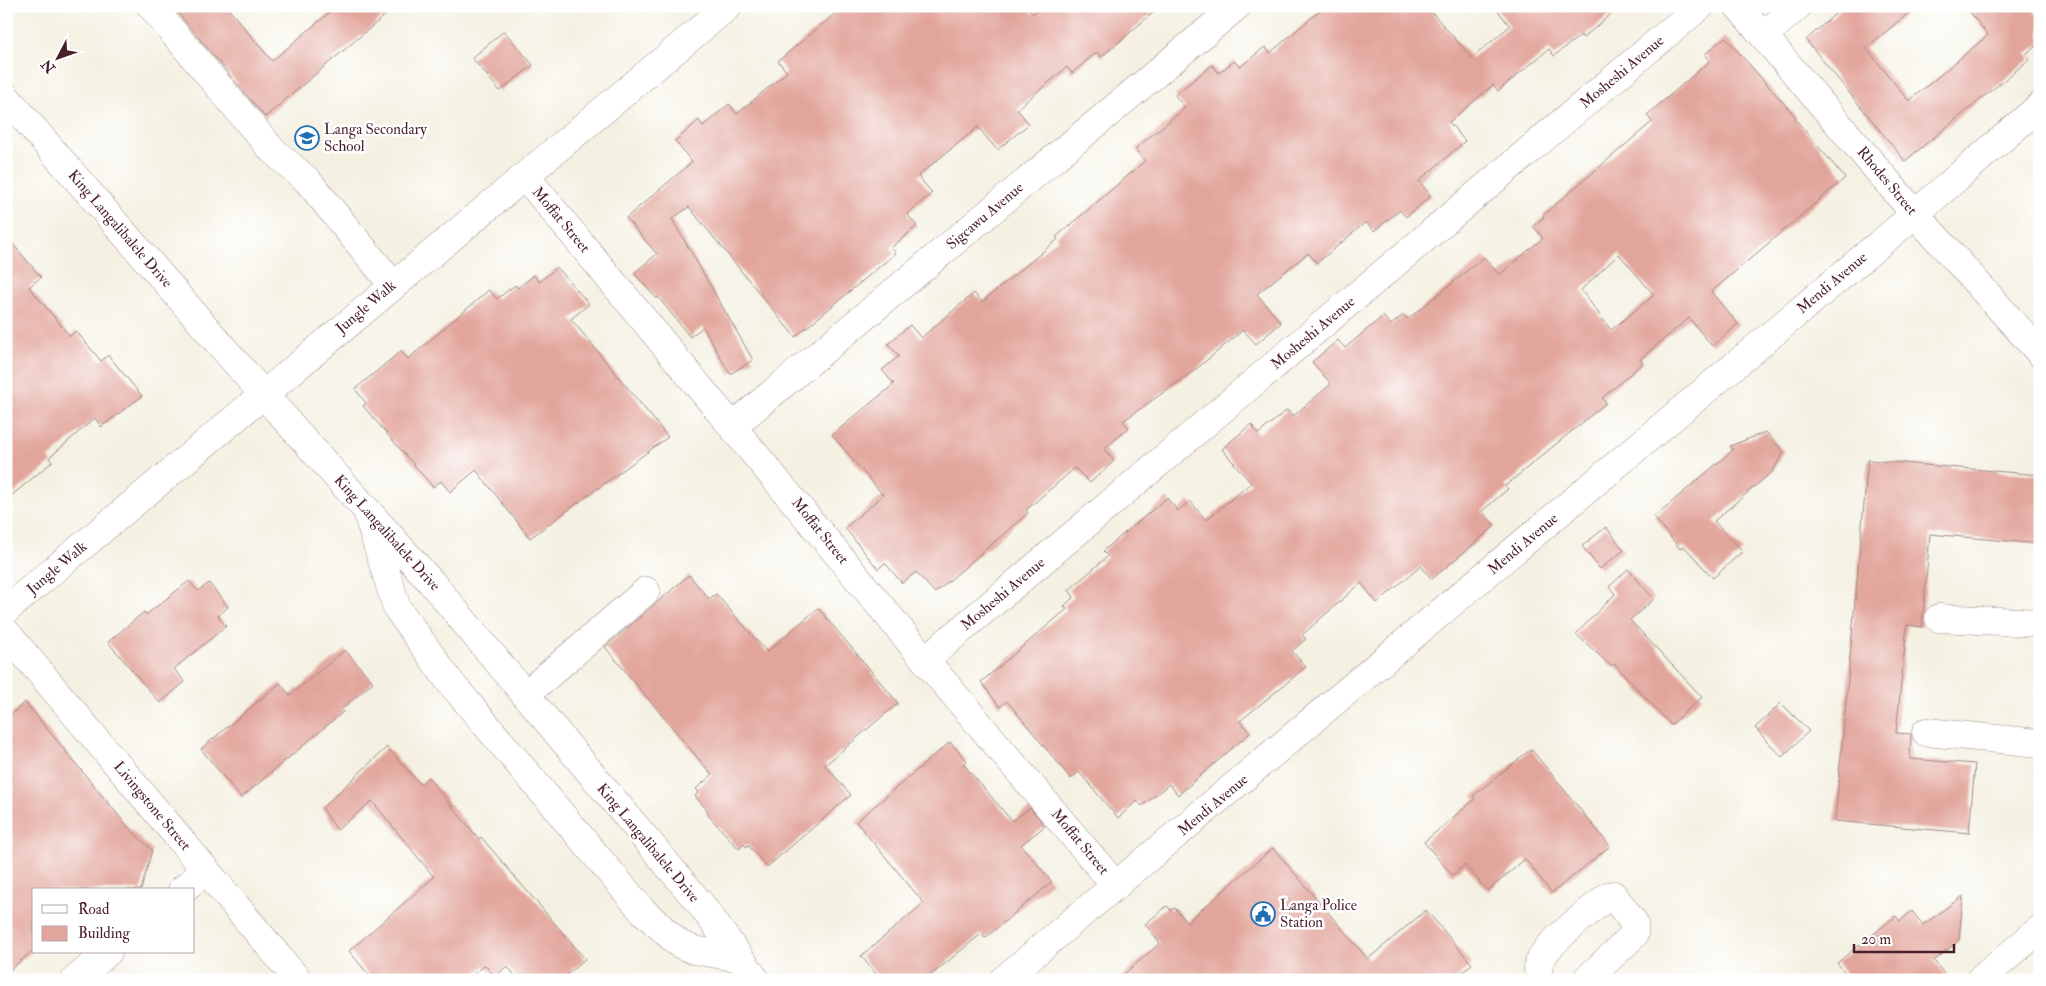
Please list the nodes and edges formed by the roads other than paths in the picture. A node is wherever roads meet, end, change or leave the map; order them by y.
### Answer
1 (151, 6) edge
2 (728, 6) edge
3 (1237, 6) edge
4 (1700, 6) edge
5 (1738, 6) edge
6 (1798, 6) edge
7 (1764, 36) junction
8 (6, 97) edge
9 (2040, 106) edge
10 (525, 176) junction
11 (1915, 214) junction
12 (393, 285) junction
13 (2040, 353) edge
14 (263, 394) junction
15 (733, 426) junction
16 (366, 509) junction
17 (646, 591) dead end
18 (6, 610) edge
19 (1939, 618) dead end
20 (2040, 624) edge
21 (6, 632) edge
22 (925, 660) junction
23 (525, 695) junction
24 (1926, 732) dead end
25 (2040, 743) edge
26 (206, 870) junction
27 (1116, 886) junction
28 (184, 888) edge
29 (2040, 930) edge
30 (106, 954) edge
31 (740, 958) junction
32 (75, 980) edge
33 (298, 980) edge
34 (756, 980) edge
35 (1003, 980) edge
36 (1540, 980) edge
37 (1586, 980) edge
38 (1980, 980) edge

1 - 12 street
2 - 10 street, Jungle Walk
3 - 15 street, Sigcawu Avenue
4 - 22 street, Mosheshi Avenue
5 - 7 street, Rhodes Street
6 - 7 street
7 - 11 street, Rhodes Street
8 - 14 street, King Langalibalele Drive
9 - 11 street, Mendi Avenue
10 - 12 street, Jungle Walk
10 - 15 street, Moffat Street
11 - 13 street, Rhodes Street
11 - 27 street, Mendi Avenue
12 - 14 street, Jungle Walk
14 - 16 street, King Langalibalele Drive
14 - 18 street, Jungle Walk
15 - 22 street, Moffat Street
16 - 23 street, King Langalibalele Drive
16 - 31 street
17 - 23 street
19 - 20 street
21 - 26 street, Livingstone Street
22 - 27 street, Moffat Street
23 - 31 street, King Langalibalele Drive
24 - 25 street
26 - 28 street
26 - 33 street, Livingstone Street
27 - 35 street, Mendi Avenue
29 - 38 street
30 - 32 street
31 - 34 street, King Langalibalele Drive
36 - 37 street

